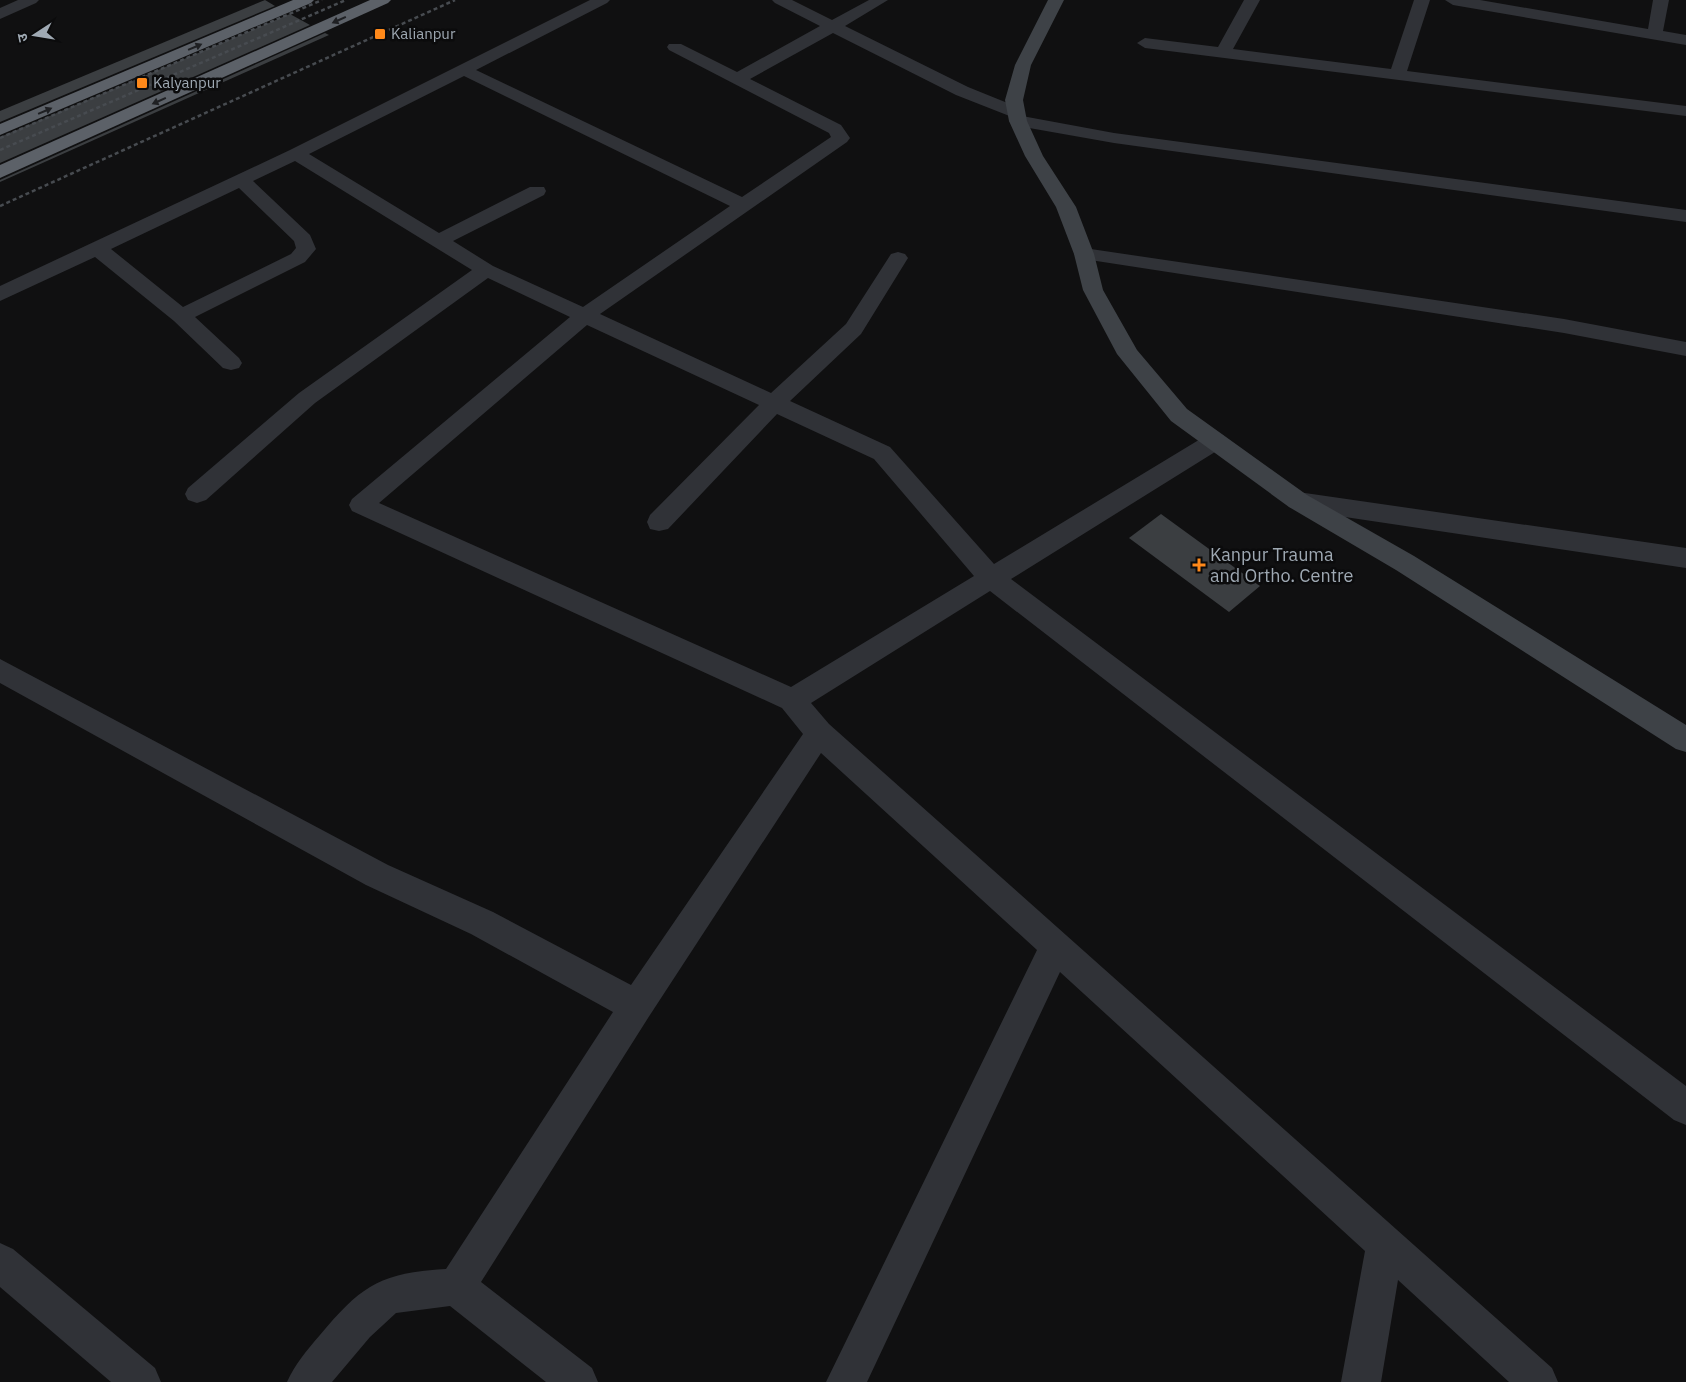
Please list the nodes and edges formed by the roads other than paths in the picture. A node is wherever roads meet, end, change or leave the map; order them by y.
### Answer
1 (31, 0) edge
2 (306, 0) edge
3 (384, 0) edge
4 (602, 0) edge
5 (780, 0) edge
6 (880, 0) edge
7 (1056, 0) edge
8 (1252, 0) edge
9 (1422, 0) edge
10 (1453, 0) edge
11 (1661, 0) edge
12 (0, 14) edge
13 (832, 26) junction
14 (1655, 34) junction
15 (1686, 40) edge
16 (1145, 43) dead end
17 (675, 47) dead end
18 (1223, 53) junction
19 (464, 70) junction
20 (1397, 75) junction
21 (736, 79) junction
22 (1686, 111) edge
23 (1017, 117) junction
24 (0, 130) edge
25 (296, 154) junction
26 (0, 172) edge
27 (241, 180) junction
28 (537, 190) dead end
29 (743, 205) junction
30 (1686, 216) edge
31 (439, 241) junction
32 (97, 248) junction
33 (1084, 254) junction
34 (898, 258) dead end
35 (486, 270) junction
36 (0, 294) edge
37 (584, 315) junction
38 (181, 316) junction
39 (1686, 349) edge
40 (231, 363) dead end
41 (775, 402) junction
42 (1215, 441) junction
43 (197, 494) dead end
44 (1298, 501) junction
45 (659, 522) dead end
46 (1686, 558) edge
47 (992, 578) junction
48 (0, 670) edge
49 (792, 700) junction
50 (820, 733) junction
51 (1686, 740) edge
52 (1056, 946) junction
53 (636, 1006) junction
54 (1686, 1108) edge
55 (1385, 1244) junction
56 (0, 1262) edge
57 (456, 1287) junction
58 (141, 1382) edge
59 (307, 1382) edge
60 (578, 1382) edge
61 (846, 1382) edge
62 (1361, 1382) edge
63 (1538, 1382) edge

1 - 12 street
24 -> 2 highway
3 -> 26 highway
4 - 19 street
5 - 13 street
6 - 13 street
7 - 23 street
8 - 18 street
9 - 20 street
10 - 14 street
11 - 14 street
13 - 21 street
13 - 23 street
14 - 15 street
16 - 18 street
17 - 21 street
18 - 20 street
19 - 25 street
19 - 29 street
20 - 22 street
21 - 29 street
23 - 30 street
23 - 33 street
25 - 27 street
25 - 31 street
27 - 32 street
27 - 38 street
28 - 31 street
29 - 37 street
31 - 35 street
32 - 36 street
32 - 38 street
33 - 39 street
33 - 42 street
34 - 41 street
35 - 37 street
35 - 43 street
37 - 41 street
37 - 49 street
38 - 40 street
41 - 45 street
41 - 47 street
42 - 44 street
42 - 47 street
44 - 46 street
44 - 51 street
47 - 49 street
47 - 54 street
48 - 53 street
49 - 50 street
50 - 52 street
50 - 53 street
52 - 55 street
52 - 61 street
53 - 57 street
55 - 62 street
55 - 63 street
56 - 58 street
57 - 59 street
57 - 60 street

